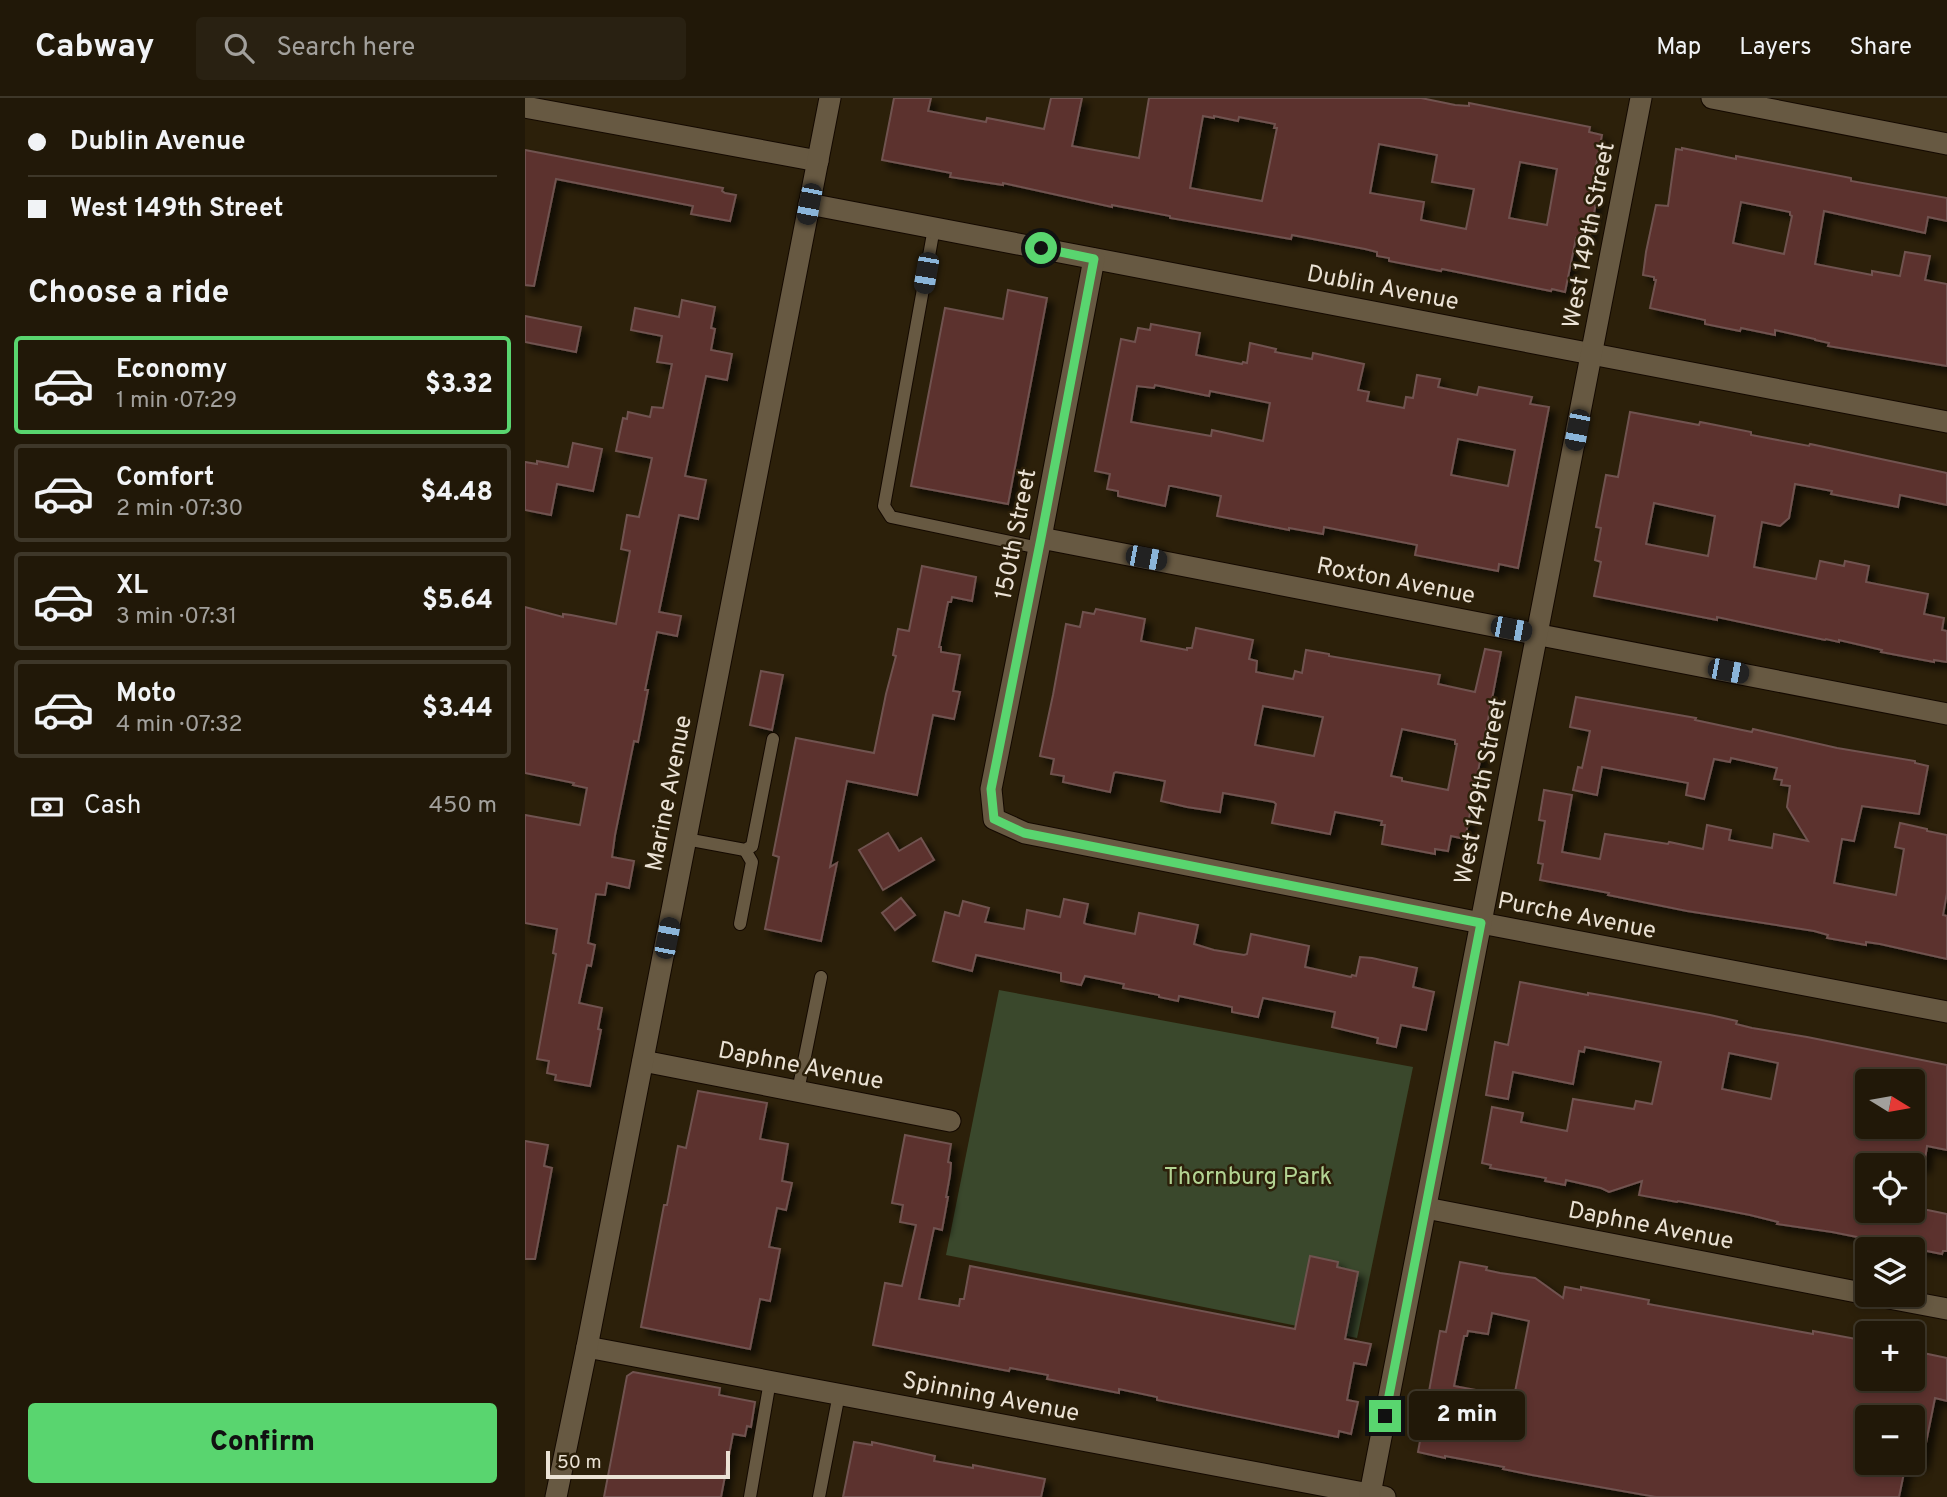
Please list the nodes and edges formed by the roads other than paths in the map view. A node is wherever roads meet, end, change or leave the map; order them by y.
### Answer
1 (830, 98) edge
2 (1641, 98) edge
3 (1712, 98) edge
4 (525, 107) edge
5 (1947, 144) edge
6 (818, 161) junction
7 (809, 204) junction
8 (934, 228) junction
9 (1094, 259) junction
10 (1592, 354) junction
11 (1947, 422) edge
12 (1040, 543) junction
13 (1537, 634) junction
14 (1947, 713) edge
15 (773, 739) dead end
16 (994, 819) joint
17 (686, 839) junction
18 (745, 850) junction
19 (1481, 923) junction
20 (740, 924) dead end
21 (821, 977) dead end
22 (1947, 1012) edge
23 (643, 1061) junction
24 (798, 1091) junction
25 (950, 1121) dead end
26 (1426, 1208) junction
27 (1855, 1292) edge
28 (1925, 1305) edge
29 (1947, 1309) edge
30 (587, 1347) junction
31 (770, 1381) junction
32 (838, 1394) junction
33 (1377, 1496) edge
34 (556, 1497) edge
35 (750, 1497) edge
36 (819, 1497) edge

1 - 6 street, Marine Avenue
2 - 10 street, West 149th Street
3 - 5 street
4 - 6 street
6 - 7 street, Marine Avenue
7 - 8 street, Dublin Avenue
7 - 17 street, Marine Avenue
8 - 9 street, Dublin Avenue
8 - 12 lane
9 - 10 street, Dublin Avenue
9 - 12 street, 150th Street
10 - 11 street, Dublin Avenue
10 - 13 street, West 149th Street
12 - 13 street, Roxton Avenue
12 - 16 street, 150th Street
13 - 14 street, Roxton Avenue
13 - 19 street, West 149th Street
15 - 18 lane
16 - 19 street, Purche Avenue
17 - 18 lane
17 - 23 street, Marine Avenue
18 - 20 lane
19 - 22 street, Purche Avenue
19 - 26 street, West 149th Street
21 - 24 lane
23 - 24 street, Daphne Avenue
23 - 30 street, Marine Avenue
24 - 25 street, Daphne Avenue
26 - 27 street, Daphne Avenue
26 - 33 street, West 149th Street
28 - 29 street
30 - 31 street, Spinning Avenue
30 - 34 street, Marine Avenue
31 - 32 street, Spinning Avenue
31 - 35 lane
32 - 33 street, Spinning Avenue
32 - 36 lane

